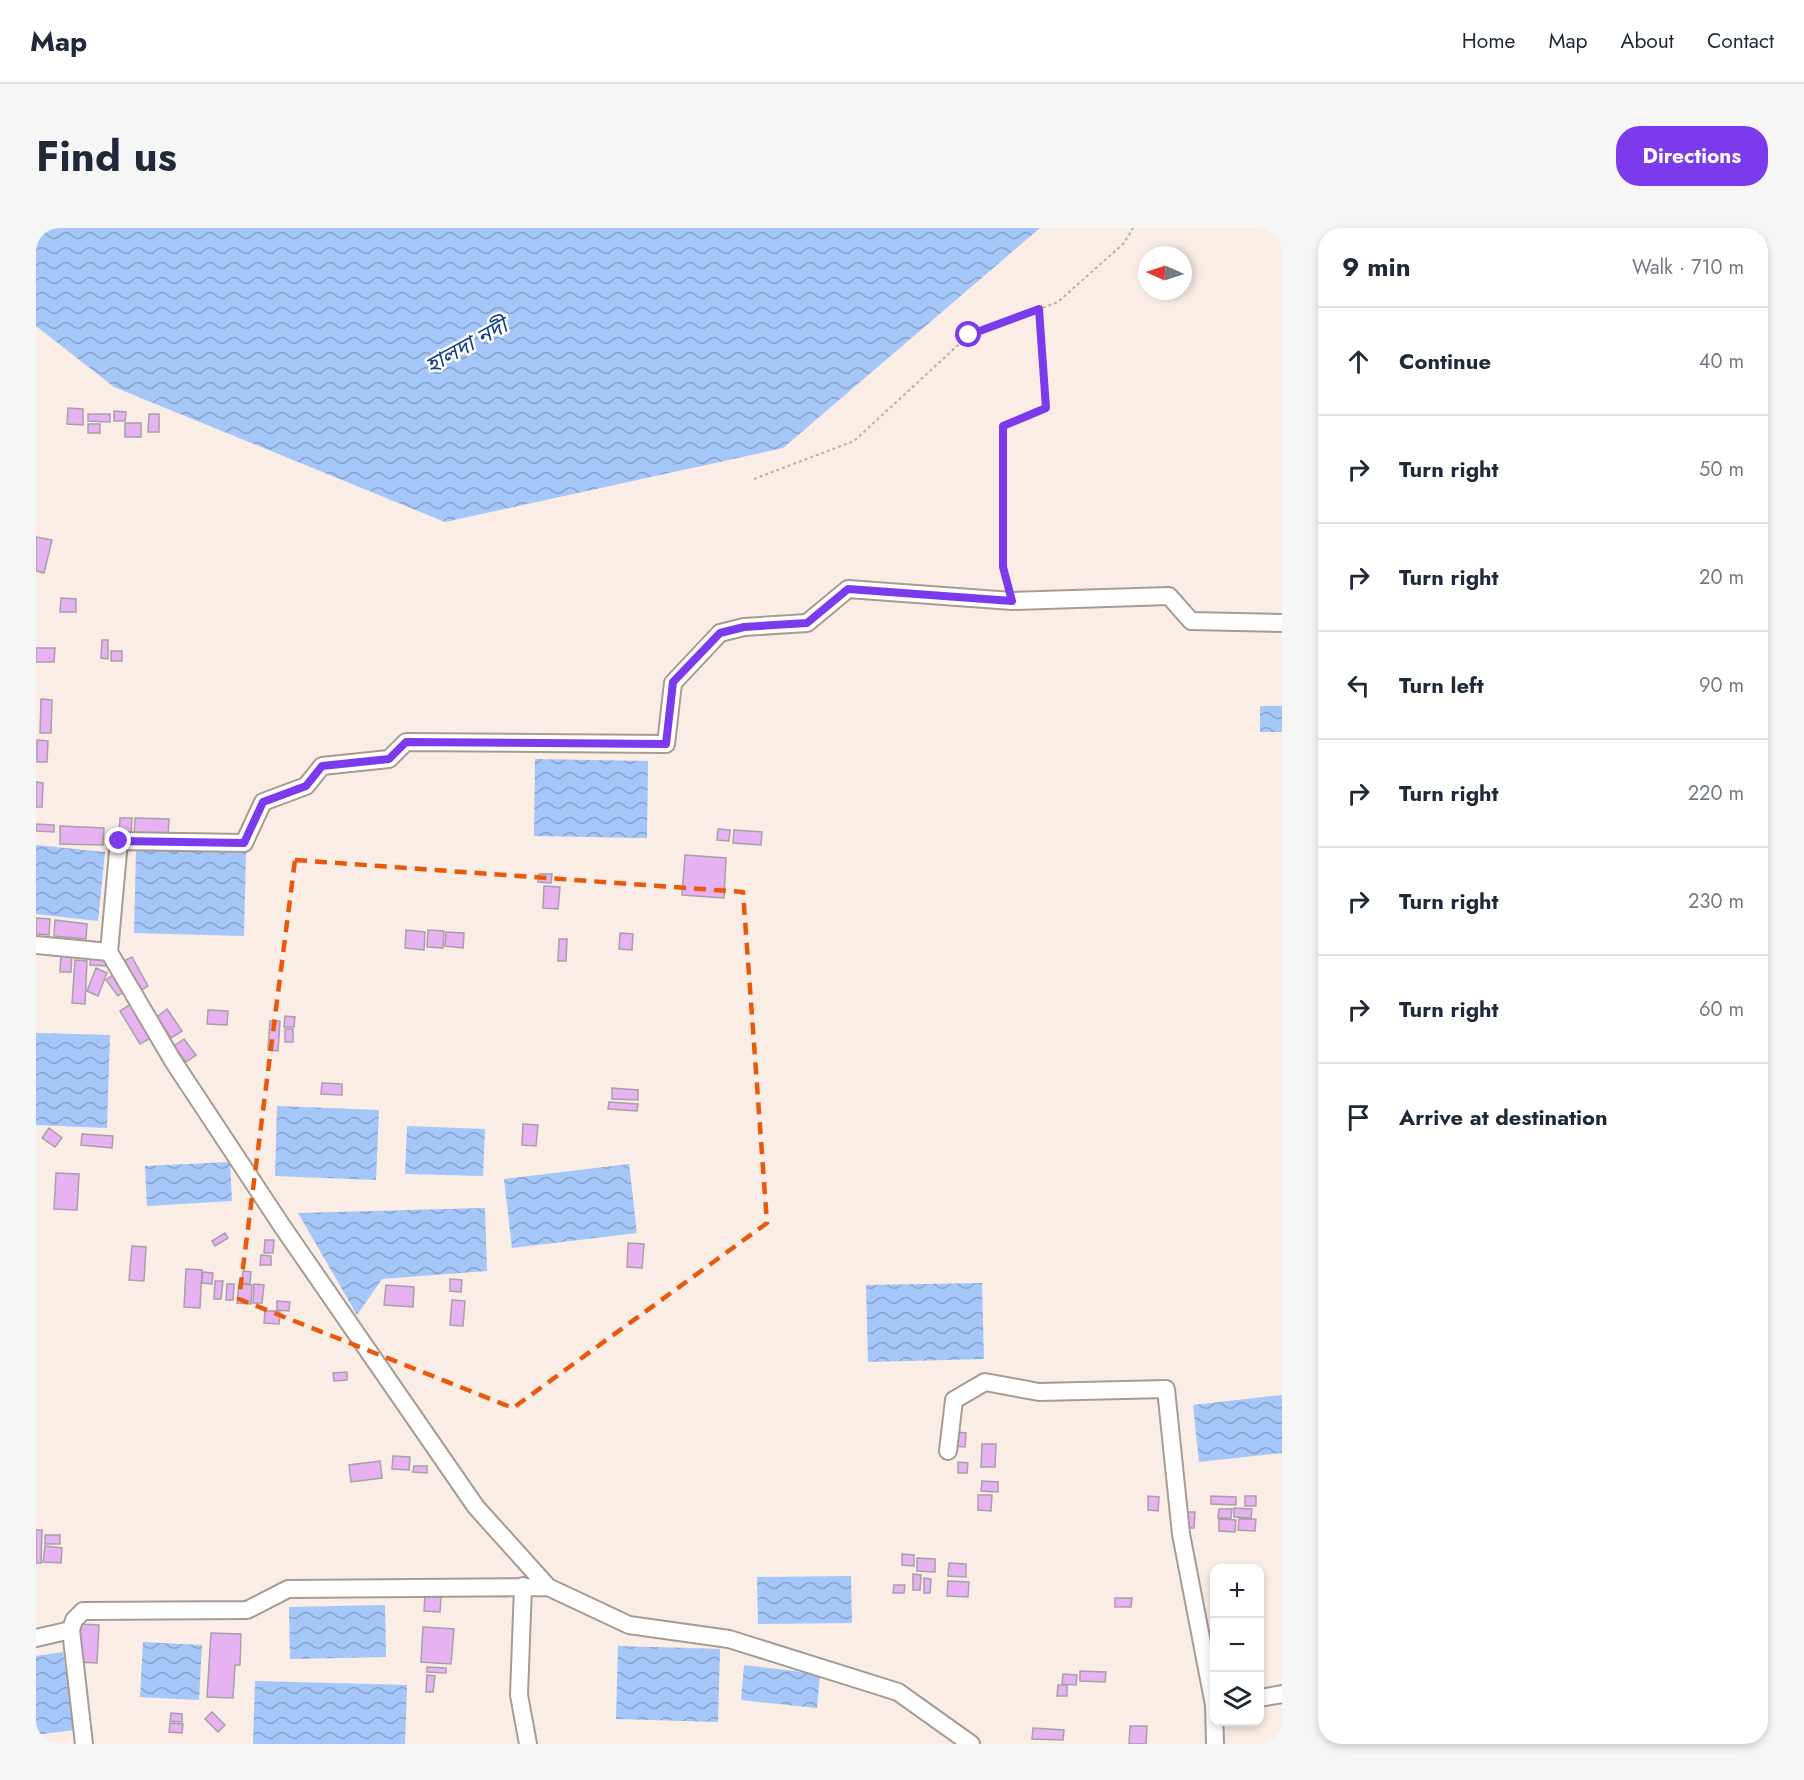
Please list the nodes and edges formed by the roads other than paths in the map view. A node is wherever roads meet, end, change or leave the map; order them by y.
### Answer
1 (1282, 623) edge
2 (36, 945) edge
3 (109, 952) junction
4 (948, 1451) dead end
5 (523, 1586) junction
6 (548, 1587) junction
7 (71, 1630) junction
8 (36, 1638) edge
9 (1210, 1684) edge
10 (1282, 1695) edge
11 (1264, 1697) edge
12 (1215, 1726) edge
13 (84, 1744) edge
14 (528, 1744) edge
15 (971, 1744) edge
16 (1215, 1744) edge

1 - 3 street
2 - 3 street
3 - 6 street
4 - 9 street
5 - 6 street
5 - 7 street
5 - 14 street
6 - 15 street
7 - 8 street
7 - 13 street
10 - 11 street
12 - 16 street

